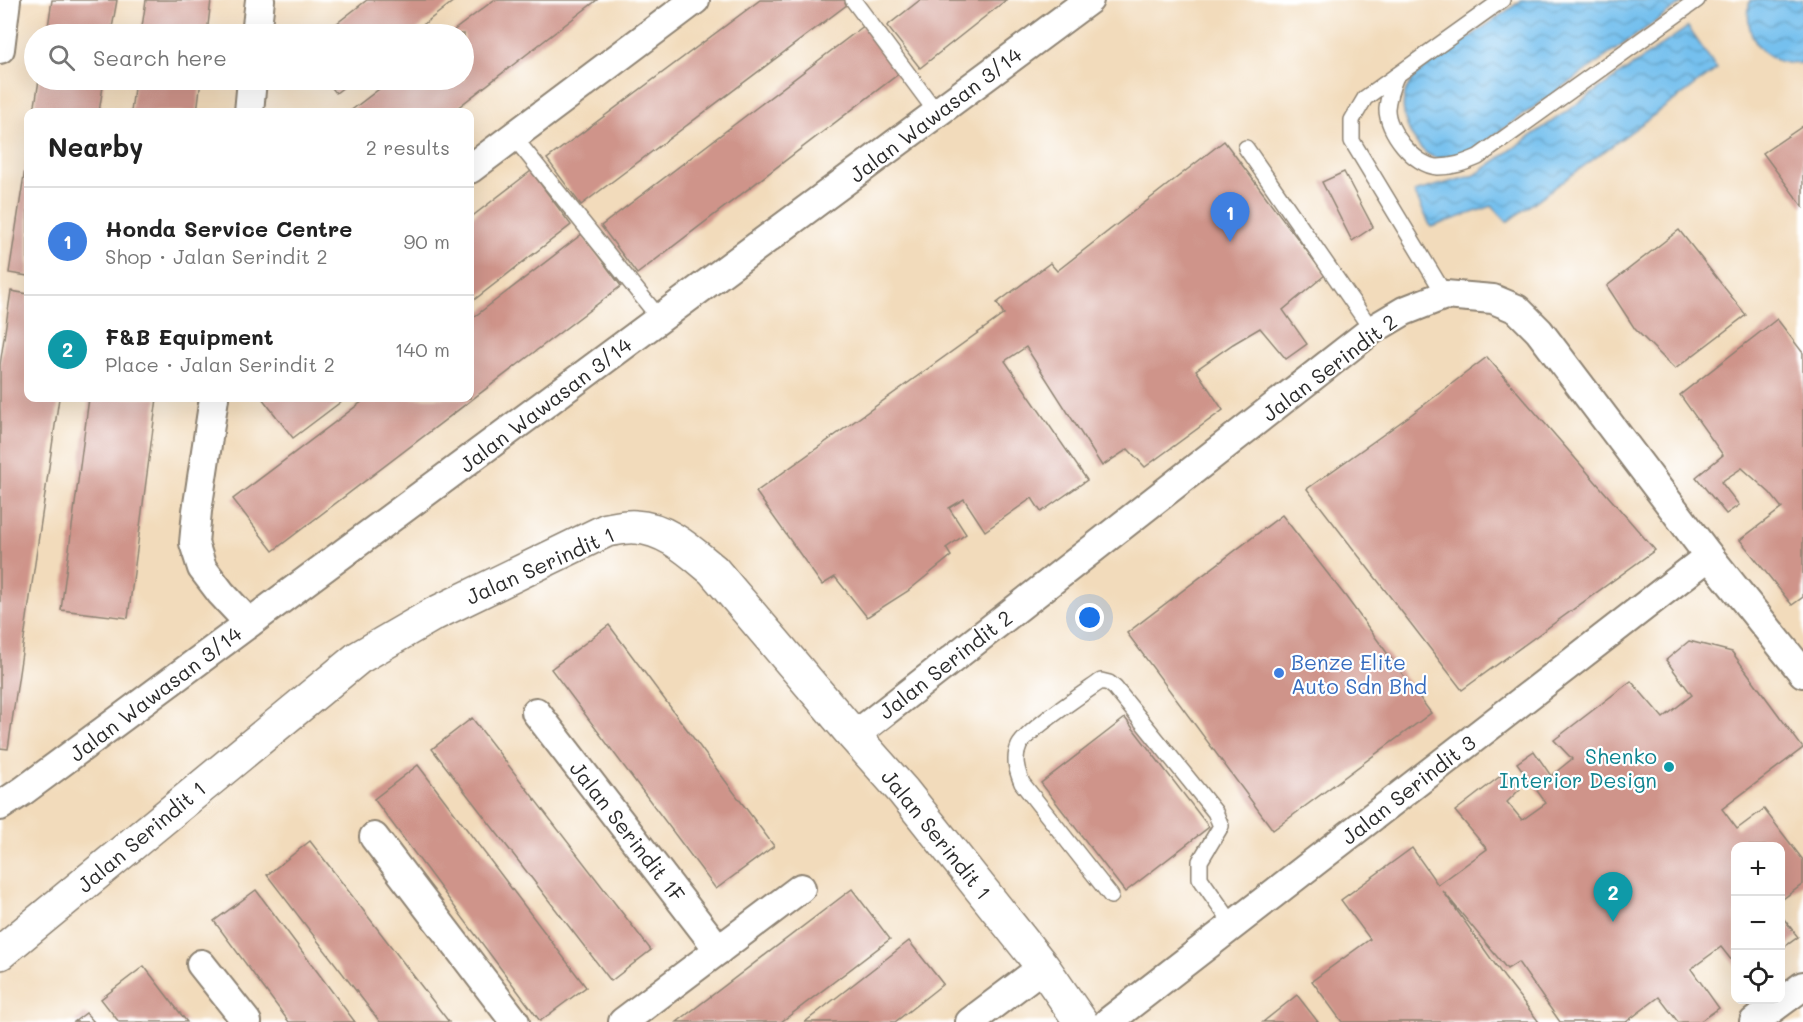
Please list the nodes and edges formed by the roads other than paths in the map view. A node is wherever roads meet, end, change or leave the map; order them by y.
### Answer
1 (6, 0) edge
2 (260, 0) edge
3 (695, 0) edge
4 (853, 0) edge
5 (1089, 0) edge
6 (1502, 0) edge
7 (1697, 0) edge
8 (257, 24) edge
9 (0, 49) edge
10 (1396, 76) junction
11 (251, 90) edge
12 (249, 108) edge
13 (937, 113) junction
14 (513, 136) junction
15 (1246, 148) dead end
16 (474, 166) edge
17 (1445, 295) junction
18 (660, 319) junction
19 (1372, 330) junction
20 (213, 402) edge
21 (1709, 556) junction
22 (249, 624) junction
23 (1803, 673) edge
24 (536, 712) dead end
25 (854, 736) junction
26 (0, 806) edge
27 (374, 837) dead end
28 (801, 888) dead end
29 (1111, 896) dead end
30 (1233, 925) junction
31 (719, 950) junction
32 (0, 953) edge
33 (201, 964) dead end
34 (1043, 967) junction
35 (1803, 986) edge
36 (247, 1022) edge
37 (515, 1022) edge
38 (623, 1022) edge
39 (970, 1022) edge
40 (1081, 1022) edge
41 (1108, 1022) edge
42 (1754, 1022) edge

1 - 9 street
2 - 8 street
3 - 14 street
4 - 13 lane
5 - 13 street, Jalan Wawasan 3/14
6 - 10 lane
7 - 10 lane
10 - 17 lane
11 - 12 street
13 - 18 street, Jalan Wawasan 3/14
14 - 16 street
14 - 18 lane
15 - 19 lane
17 - 19 street, Jalan Serindit 2
17 - 21 street, Jalan Serindit 2
18 - 22 street, Jalan Wawasan 3/14
19 - 25 street, Jalan Serindit 2
20 - 22 street
21 - 23 street, Jalan Serindit 2
21 - 30 street, Jalan Serindit 3
22 - 26 street, Jalan Wawasan 3/14
24 - 31 street, Jalan Serindit 1F
25 - 32 street, Jalan Serindit 1
25 - 34 street, Jalan Serindit 1
27 - 37 street
28 - 31 street
29 - 30 lane
30 - 41 street, Jalan Serindit 3
31 - 38 street
33 - 36 street
34 - 39 street
34 - 40 street, Jalan Serindit 1
35 - 42 street

